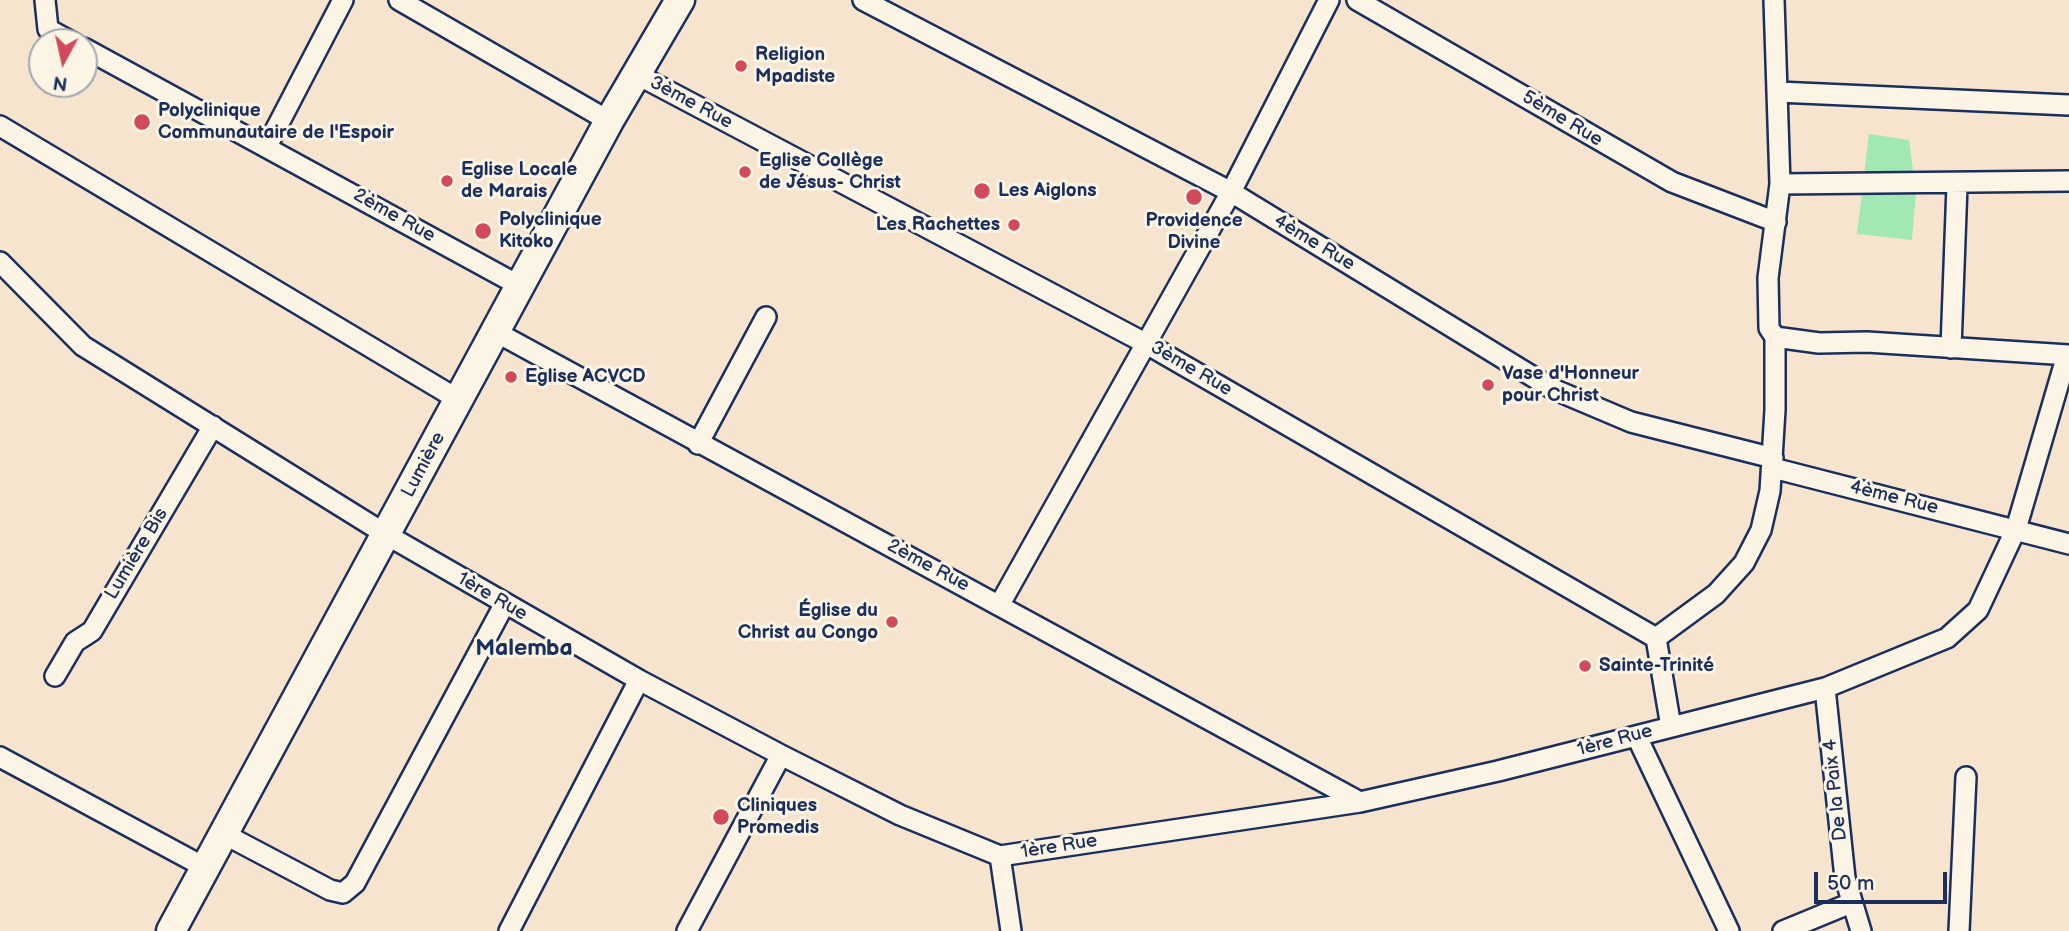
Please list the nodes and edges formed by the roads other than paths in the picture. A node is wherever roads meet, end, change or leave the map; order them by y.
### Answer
1 (45, 0) edge
2 (343, 0) edge
3 (399, 0) edge
4 (680, 0) edge
5 (863, 0) edge
6 (1329, 0) edge
7 (1357, 0) edge
8 (1774, 0) edge
9 (48, 28) edge
10 (98, 55) edge
11 (638, 75) junction
12 (1778, 92) junction
13 (2069, 105) edge
14 (609, 121) junction
15 (0, 126) edge
16 (267, 146) junction
17 (2069, 181) edge
18 (1780, 184) junction
19 (1957, 184) junction
20 (1230, 192) junction
21 (1776, 222) junction
22 (0, 262) edge
23 (520, 286) junction
24 (766, 317) dead end
25 (494, 331) junction
26 (1775, 337) junction
27 (1146, 343) junction
28 (1951, 348) junction
29 (2068, 355) edge
30 (459, 400) junction
31 (213, 426) junction
32 (698, 444) junction
33 (1773, 463) junction
34 (2016, 529) junction
35 (387, 535) junction
36 (2069, 544) edge
37 (1000, 604) junction
38 (504, 605) junction
39 (1656, 638) junction
40 (55, 676) dead end
41 (639, 680) junction
42 (1825, 688) junction
43 (1671, 727) junction
44 (1637, 737) junction
45 (781, 755) junction
46 (0, 757) edge
47 (1966, 777) dead end
48 (1360, 802) junction
49 (224, 834) junction
50 (1000, 856) junction
51 (206, 868) junction
52 (1851, 904) junction
53 (171, 931) edge
54 (509, 931) edge
55 (687, 931) edge
56 (1011, 931) edge
57 (1729, 931) edge
58 (1783, 931) edge
59 (1861, 931) edge
60 (1959, 931) edge

1 - 9 street
2 - 16 street
3 - 14 street
4 - 11 street, Lumière
5 - 20 street, 4ème Rue
6 - 20 street
7 - 21 street, 5ème Rue
8 - 12 street
10 - 16 street, 2ème Rue
11 - 14 street, Lumière
11 - 27 street, 3ème Rue
12 - 13 street
12 - 18 street
14 - 23 street, Lumière
15 - 30 street
16 - 23 street, 2ème Rue
17 - 19 street
18 - 19 street
18 - 21 street
19 - 28 street
20 - 27 street
20 - 33 street, 4ème Rue
21 - 26 street
22 - 31 street, 1ère Rue
23 - 25 street, Lumière
24 - 32 street
25 - 30 street, Lumière
25 - 32 street, 2ème Rue
26 - 28 street
26 - 33 street
27 - 37 street
27 - 39 street, 3ème Rue
28 - 29 street
29 - 34 street, 1ère Rue
30 - 35 street, Lumière
31 - 35 street, 1ère Rue
31 - 40 street, Lumière Bis
32 - 37 street, 2ème Rue
33 - 34 street, 4ème Rue
33 - 39 street
34 - 36 street
34 - 42 street, 1ère Rue
35 - 38 street, 1ère Rue
35 - 49 street, Lumière
37 - 48 street, 2ème Rue
38 - 41 street, 1ère Rue
38 - 49 street
39 - 43 street
41 - 45 street, 1ère Rue
41 - 54 street
42 - 43 street, 1ère Rue
42 - 52 street, De la Paix 4
43 - 44 street, 1ère Rue
44 - 48 street, 1ère Rue
44 - 57 street
45 - 50 street, 1ère Rue
45 - 55 street
46 - 51 street
47 - 60 street
48 - 50 street, 1ère Rue
49 - 51 street, Lumière
50 - 56 street
51 - 53 street, Lumière
52 - 58 street
52 - 59 street, De la Paix 4

